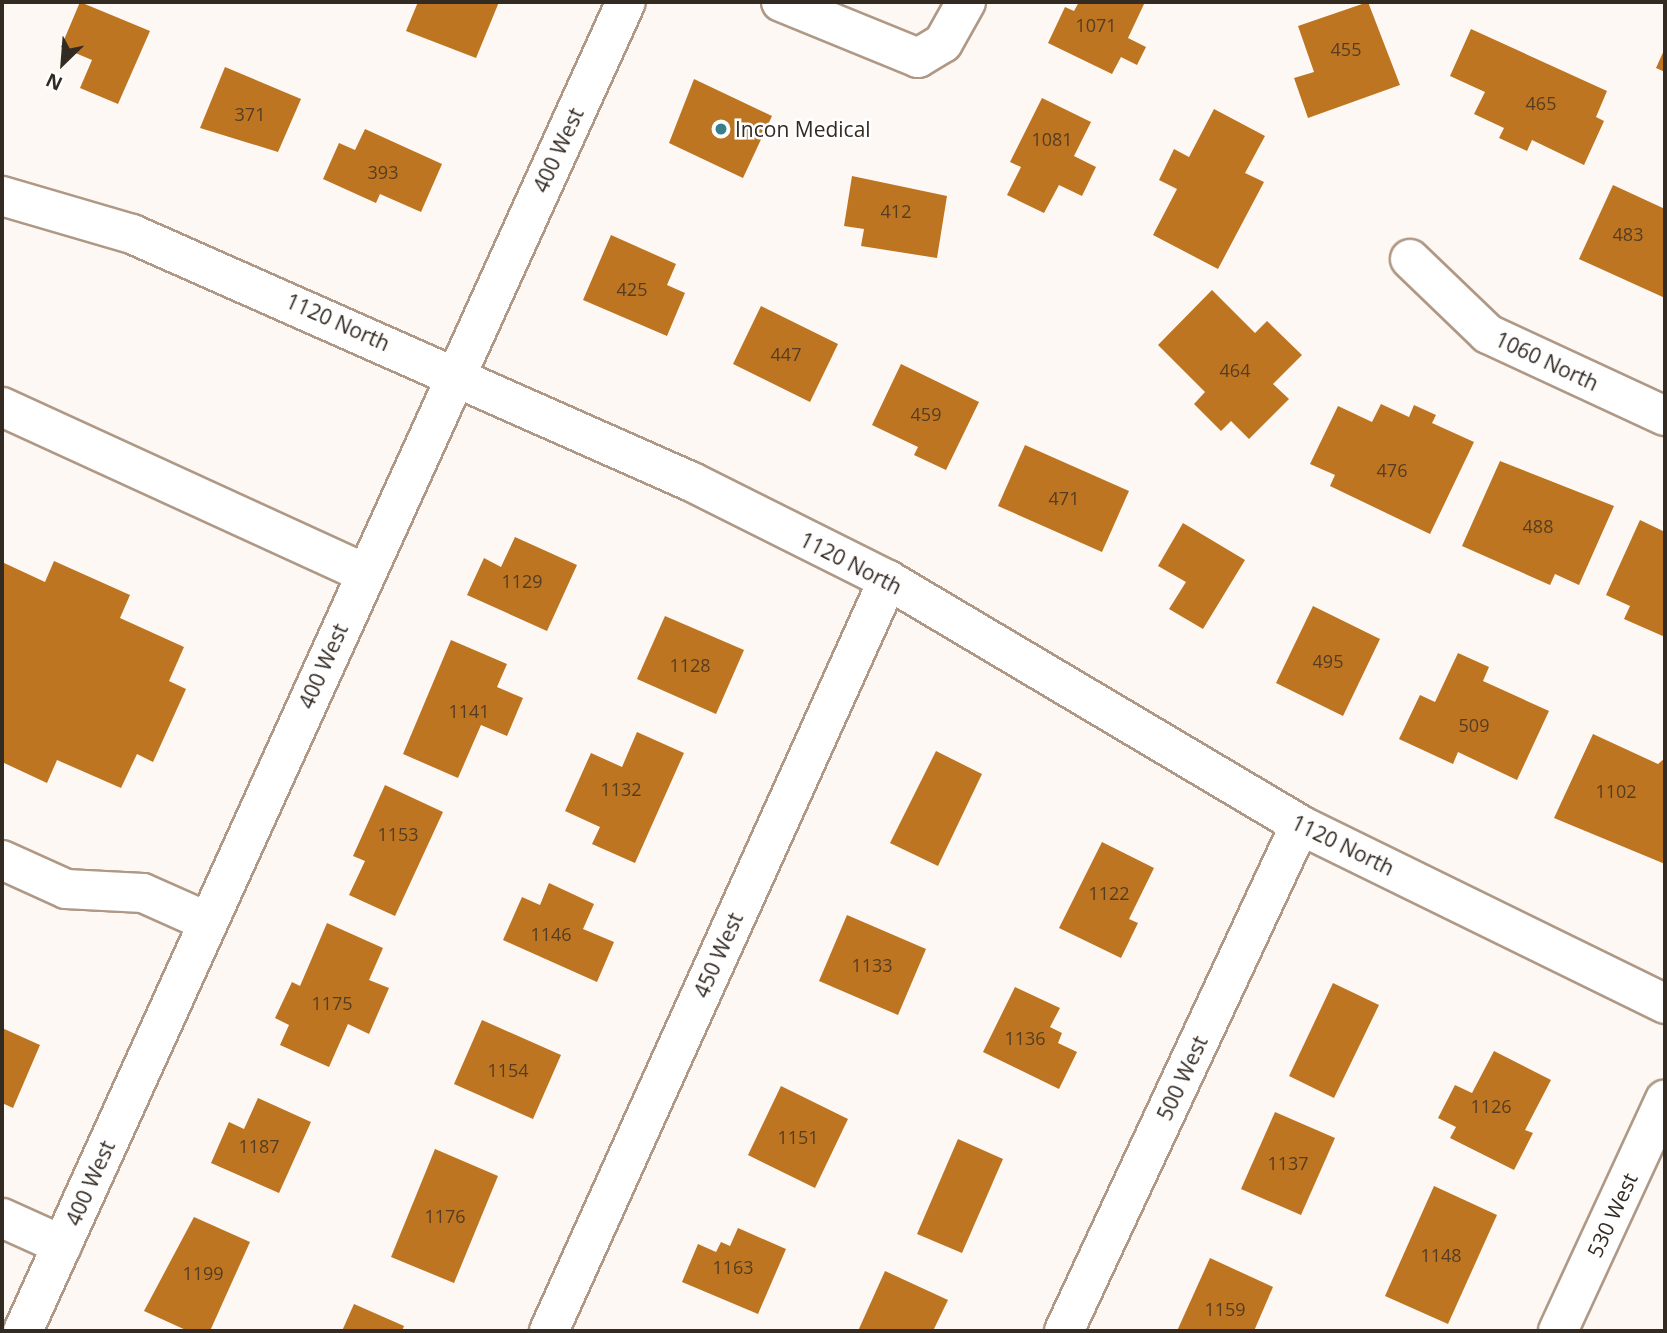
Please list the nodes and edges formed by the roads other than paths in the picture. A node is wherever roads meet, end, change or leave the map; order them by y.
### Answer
1 (626, 2) edge
2 (781, 2) edge
3 (966, 2) edge
4 (2, 196) edge
5 (1410, 259) dead end
6 (455, 373) junction
7 (2, 407) edge
8 (1665, 416) edge
9 (365, 573) junction
10 (888, 580) junction
11 (1300, 825) junction
12 (2, 860) edge
13 (208, 922) junction
14 (1665, 1004) edge
15 (1665, 1099) edge
16 (2, 1218) edge
17 (62, 1245) junction
18 (23, 1331) edge
19 (549, 1331) edge
20 (1064, 1331) edge
21 (1558, 1331) edge

1 - 6 street, 400 West
2 - 3 street
4 - 6 street, 1120 North
5 - 8 street, 1060 North
6 - 9 street, 400 West
6 - 10 street, 1120 North
7 - 9 street
9 - 13 street, 400 West
10 - 11 street, 1120 North
10 - 19 street, 450 West
11 - 14 street, 1120 North
11 - 20 street, 500 West
12 - 13 street
13 - 17 street, 400 West
15 - 21 street, 530 West
16 - 17 street
17 - 18 street, 400 West

